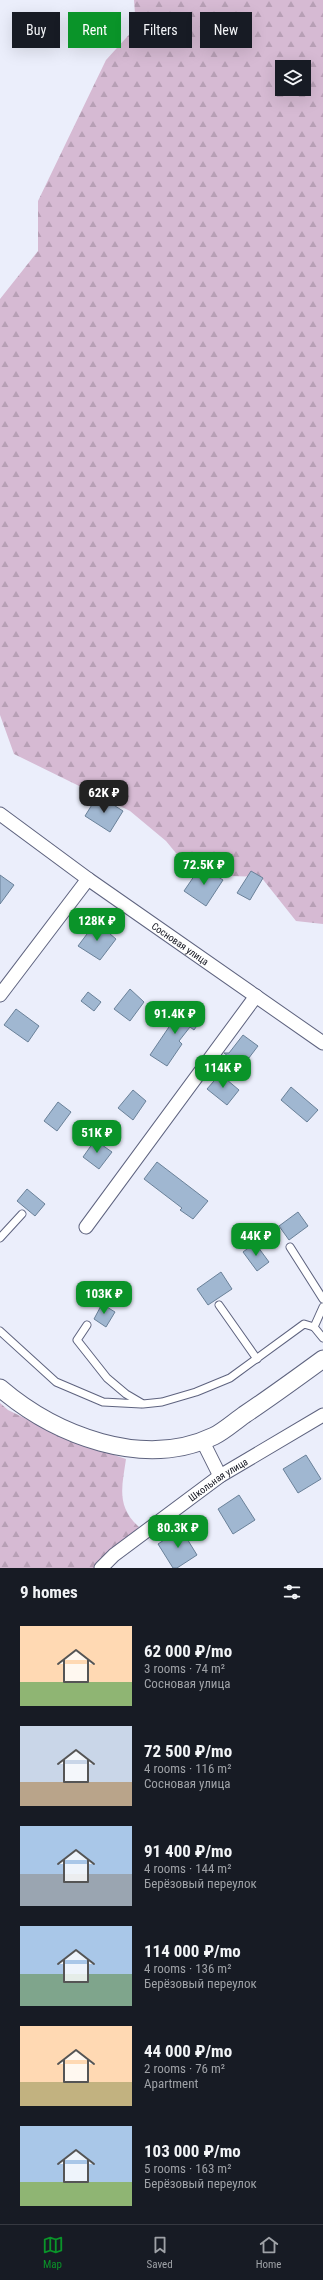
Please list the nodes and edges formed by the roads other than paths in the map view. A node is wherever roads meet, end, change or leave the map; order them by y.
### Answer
1 (0, 814) edge
2 (88, 879) junction
3 (0, 995) edge
4 (256, 996) junction
5 (323, 1043) edge
6 (22, 1214) dead end
7 (86, 1227) dead end
8 (0, 1238) edge
9 (290, 1247) dead end
10 (323, 1299) edge
11 (219, 1305) dead end
12 (323, 1307) edge
13 (87, 1325) dead end
14 (314, 1327) junction
15 (0, 1331) edge
16 (323, 1338) edge
17 (257, 1359) junction
18 (323, 1359) edge
19 (0, 1388) edge
20 (143, 1404) junction
21 (323, 1415) edge
22 (202, 1440) junction
23 (220, 1476) junction
24 (101, 1568) edge

1 - 2 street, Сосновая улица
2 - 3 street
2 - 4 street, Сосновая улица
4 - 5 street, Сосновая улица
4 - 7 street
6 - 8 lane
9 - 10 lane
11 - 17 lane
12 - 14 lane
13 - 20 lane
14 - 16 lane
14 - 17 lane
15 - 20 lane
17 - 20 lane
18 - 22 street
19 - 22 street
21 - 23 street, Школьная улица
22 - 23 street
23 - 24 street, Школьная улица

